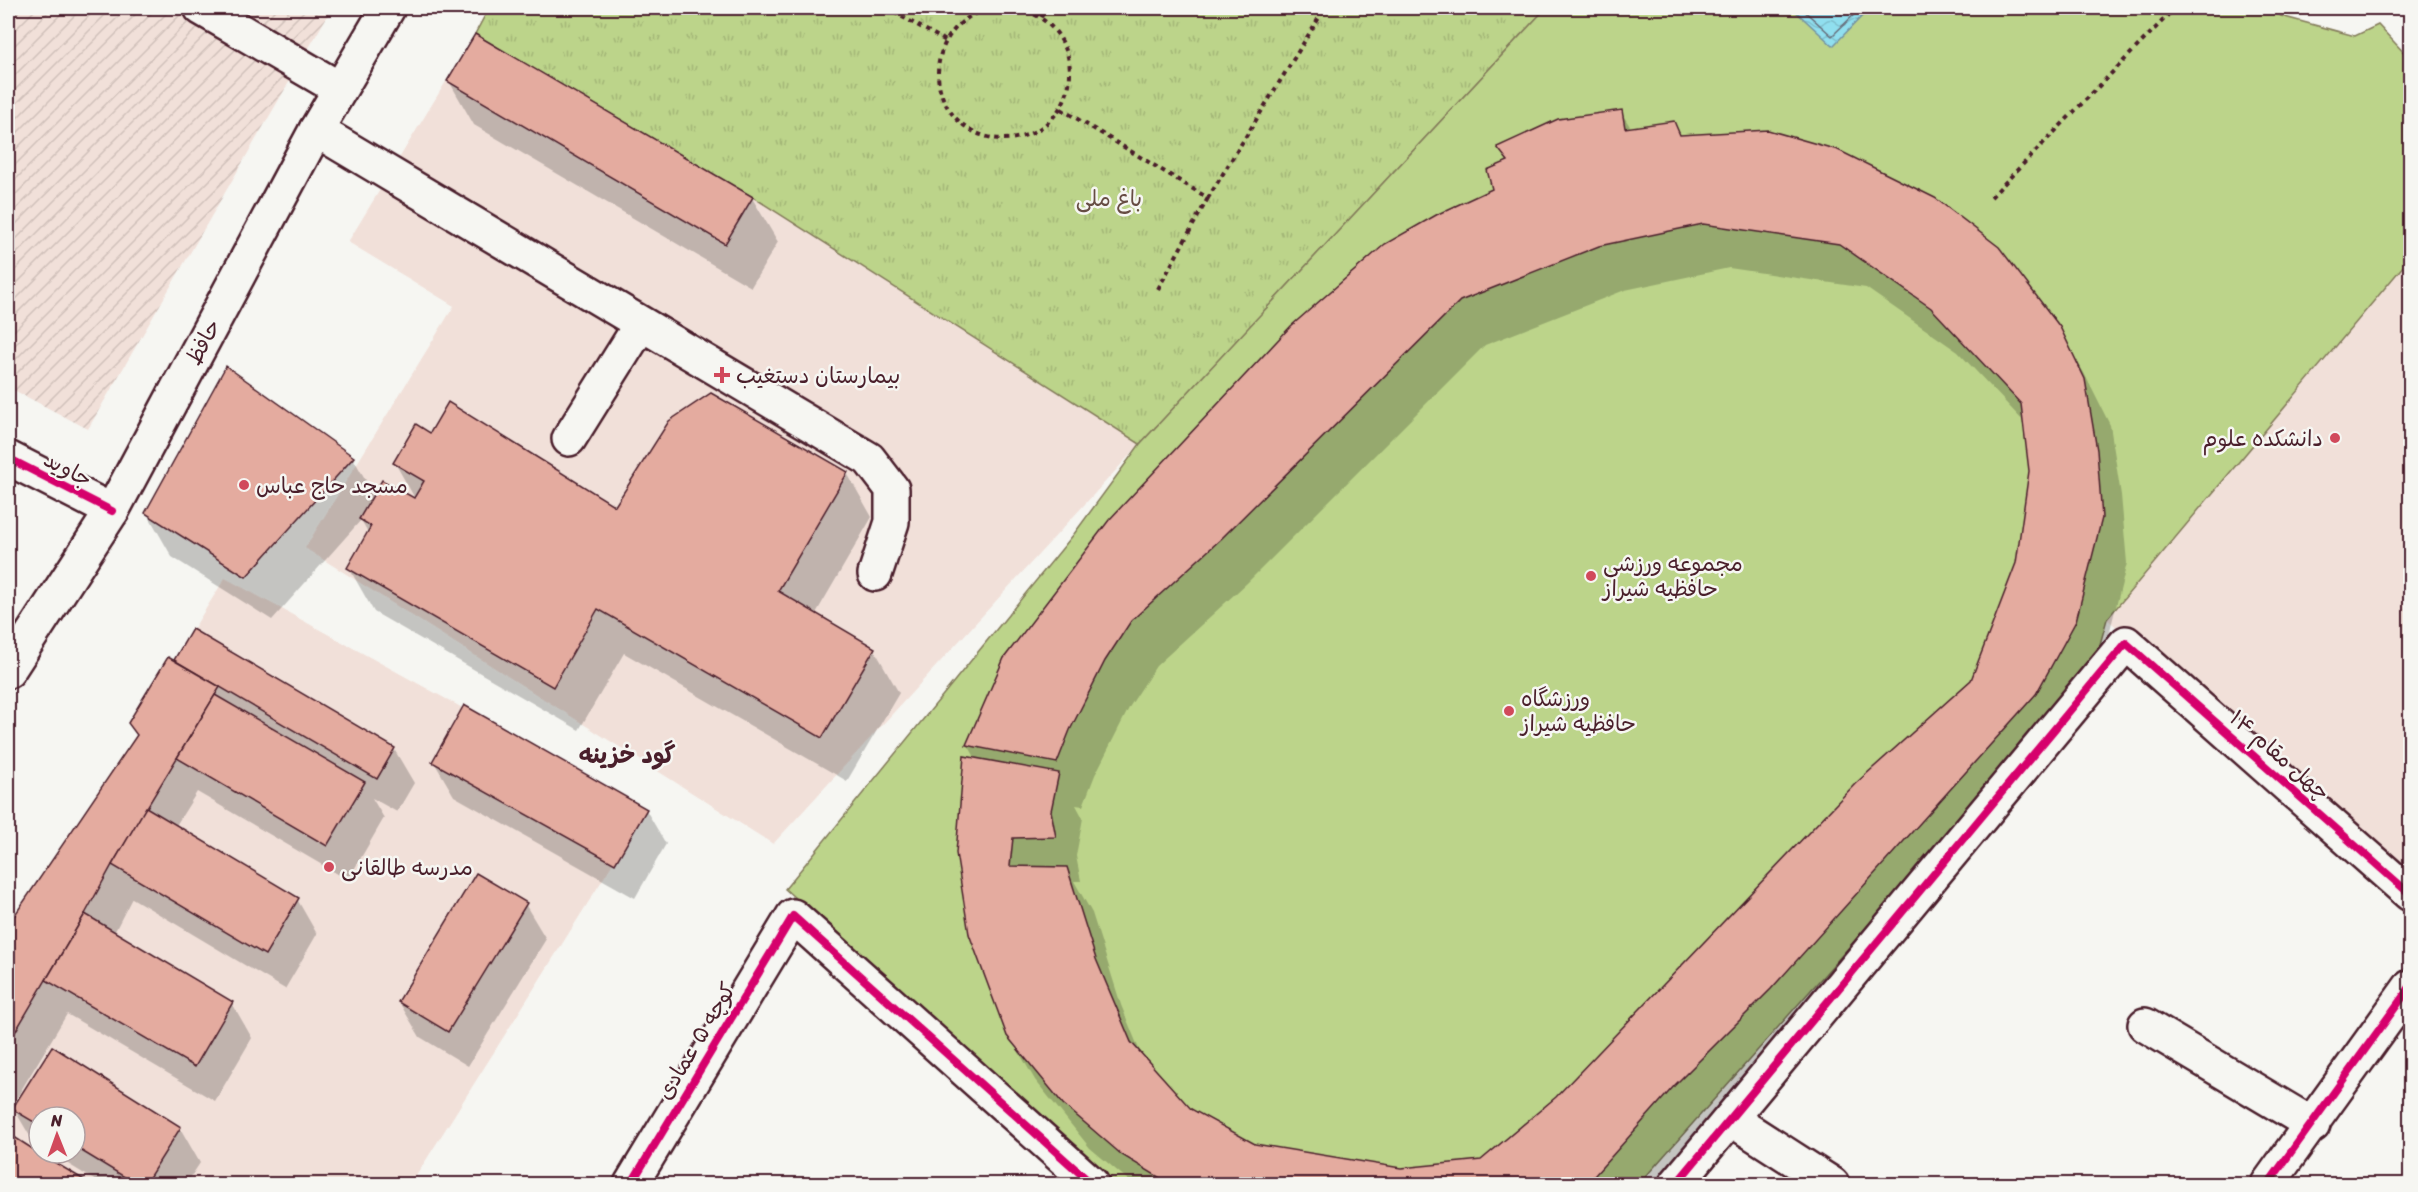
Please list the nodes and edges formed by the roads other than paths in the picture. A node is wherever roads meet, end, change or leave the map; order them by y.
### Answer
1 (201, 8) edge
2 (388, 8) edge
3 (340, 89) junction
4 (316, 130) junction
5 (641, 324) junction
6 (569, 439) dead end
7 (8, 458) edge
8 (112, 511) junction
9 (875, 574) dead end
10 (8, 671) edge
11 (2410, 894) edge
12 (2410, 987) edge
13 (2145, 1025) dead end
14 (1731, 1119) junction
15 (2313, 1125) junction
16 (2282, 1180) edge
17 (631, 1185) edge
18 (1092, 1185) edge
19 (1676, 1185) edge
20 (1832, 1185) edge

1 - 3 street
2 - 3 street, حافظ
3 - 4 street, حافظ
4 - 5 street
4 - 8 street, حافظ
5 - 6 street
5 - 9 street
7 - 8 street, جاوید
8 - 10 street, حافظ
11 - 14 street, چهل مقام ۱۴
12 - 15 street
13 - 15 street
14 - 19 street
14 - 20 street
15 - 16 street
17 - 18 street, کوچه ۵ عمادی

